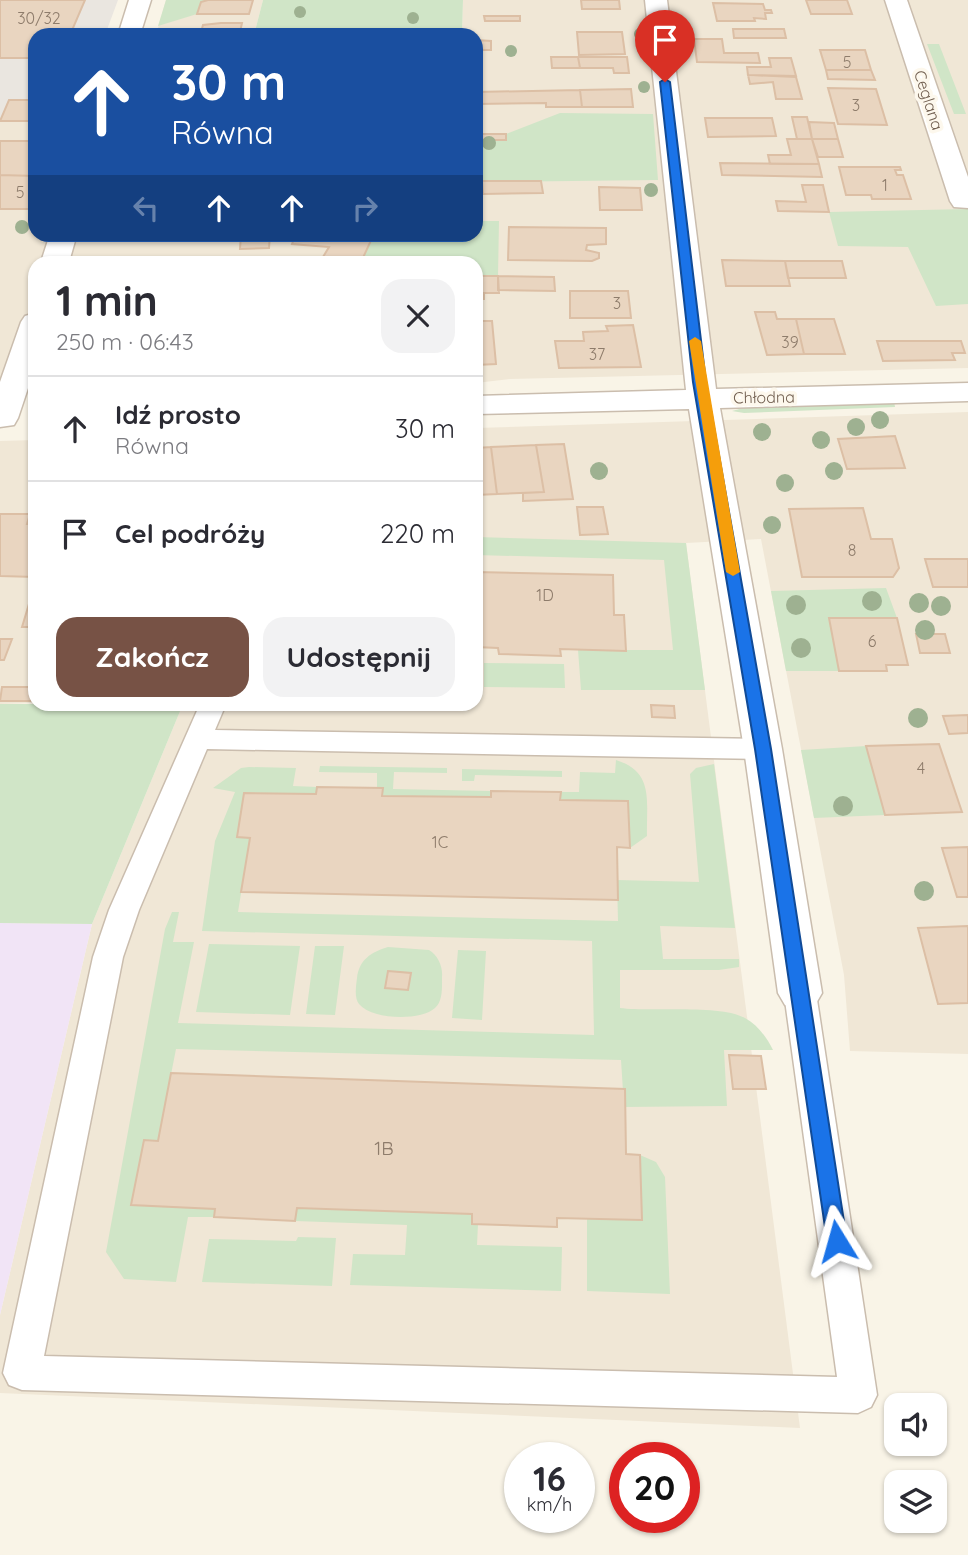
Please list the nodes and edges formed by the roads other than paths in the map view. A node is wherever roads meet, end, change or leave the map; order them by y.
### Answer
1 (141, 0) edge
2 (656, 0) edge
3 (896, 0) edge
4 (131, 28) edge
5 (963, 201) dead end
6 (28, 342) edge
7 (968, 392) edge
8 (704, 399) junction
9 (483, 405) edge
10 (28, 417) edge
11 (2, 418) edge
12 (210, 711) edge
13 (198, 739) junction
14 (763, 749) junction
15 (800, 993) joint

1 - 4 street
2 - 8 street
3 - 5 street, Ceglana
6 - 11 street
7 - 8 street, Chłodna
8 - 9 street, Chłodna
8 - 14 street
10 - 11 street
12 - 13 lane
13 - 14 lane
13 - 15 lane
14 - 15 street

